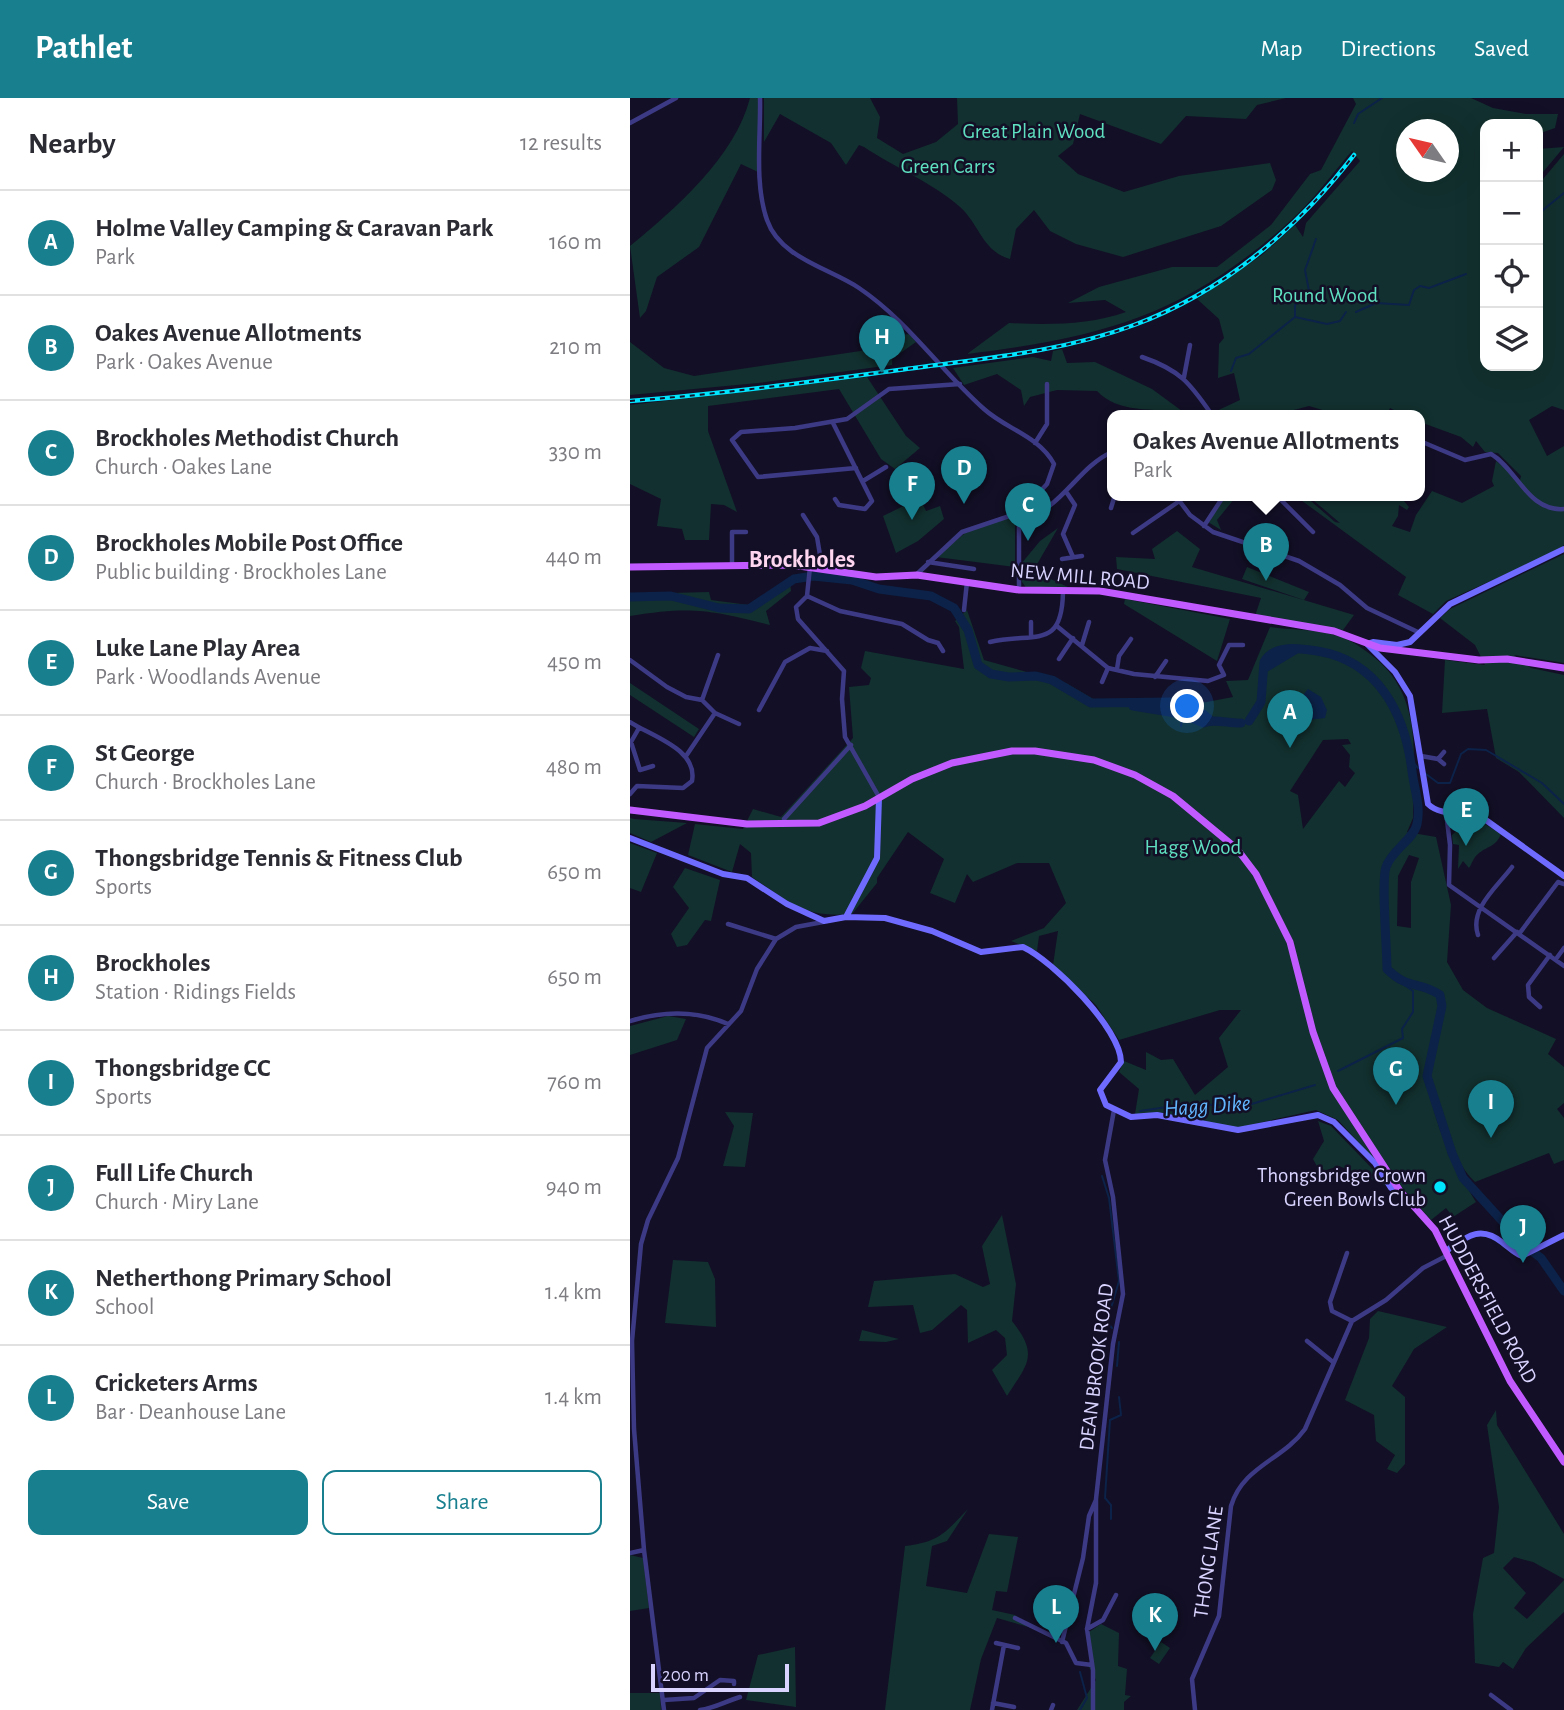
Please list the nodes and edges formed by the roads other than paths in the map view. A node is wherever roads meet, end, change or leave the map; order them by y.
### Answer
1 (676, 98) edge
2 (760, 98) edge
3 (630, 123) edge
4 (1190, 345) dead end
5 (1142, 357) dead end
6 (1184, 377) junction
7 (960, 384) junction
8 (1047, 384) dead end
9 (1208, 410) edge
10 (833, 423) junction
11 (1035, 443) junction
12 (1425, 443) edge
13 (1107, 455) edge
14 (886, 467) dead end
15 (856, 468) junction
16 (863, 481) junction
17 (1067, 493) junction
18 (835, 499) dead end
19 (1113, 501) edge
20 (1219, 501) edge
21 (1282, 501) edge
22 (1178, 502) joint
23 (1111, 508) dead end
24 (1564, 509) edge
25 (1021, 512) junction
26 (803, 515) dead end
27 (1019, 520) junction
28 (1204, 526) junction
29 (746, 532) dead end
30 (1133, 533) dead end
31 (1313, 533) dead end
32 (1564, 549) edge
33 (1082, 556) dead end
34 (1073, 557) junction
35 (1062, 559) dead end
36 (928, 562) junction
37 (732, 565) junction
38 (630, 567) edge
39 (822, 567) junction
40 (809, 569) junction
41 (974, 569) dead end
42 (917, 575) junction
43 (967, 582) junction
44 (1018, 590) junction
45 (1063, 592) junction
46 (807, 596) junction
47 (956, 600) dead end
48 (965, 601) junction
49 (964, 610) dead end
50 (1031, 622) dead end
51 (1089, 622) dead end
52 (1058, 627) junction
53 (1420, 634) junction
54 (1031, 635) junction
55 (1073, 638) junction
56 (1131, 639) dead end
57 (990, 642) dead end
58 (1367, 644) junction
59 (1082, 645) junction
60 (1243, 645) dead end
61 (828, 651) junction
62 (943, 651) dead end
63 (718, 655) dead end
64 (1059, 659) dead end
65 (630, 660) edge
66 (1167, 661) dead end
67 (1108, 668) junction
68 (1564, 668) edge
69 (1116, 669) junction
70 (1155, 677) junction
71 (1102, 682) dead end
72 (702, 700) junction
73 (759, 710) dead end
74 (715, 713) junction
75 (630, 722) edge
76 (739, 724) dead end
77 (639, 728) junction
78 (851, 745) junction
79 (1444, 752) dead end
80 (687, 756) junction
81 (1421, 756) junction
82 (1438, 759) junction
83 (1444, 764) dead end
84 (653, 766) dead end
85 (630, 794) edge
86 (879, 798) junction
87 (630, 810) edge
88 (1446, 812) junction
89 (784, 818) dead end
90 (630, 838) edge
91 (1512, 867) dead end
92 (1564, 876) edge
93 (1564, 884) edge
94 (1481, 907) junction
95 (846, 917) junction
96 (824, 921) junction
97 (728, 924) dead end
98 (1518, 933) junction
99 (1478, 935) dead end
100 (776, 939) junction
101 (1564, 948) edge
102 (1550, 956) junction
103 (1494, 958) dead end
104 (1556, 959) junction
105 (1564, 966) edge
106 (1540, 1007) dead end
107 (630, 1021) edge
108 (728, 1024) junction
109 (1114, 1110) junction
110 (1399, 1191) junction
111 (1564, 1235) edge
112 (1348, 1253) dead end
113 (1447, 1253) junction
114 (1352, 1321) junction
115 (1307, 1341) dead end
116 (1333, 1362) junction
117 (1564, 1462) edge
118 (1096, 1499) junction
119 (644, 1550) junction
120 (630, 1553) edge
121 (1116, 1595) dead end
122 (1015, 1618) dead end
123 (1087, 1629) junction
124 (1062, 1642) junction
125 (996, 1643) dead end
126 (1004, 1645) junction
127 (1018, 1648) dead end
128 (1092, 1665) junction
129 (734, 1684) dead end
130 (1491, 1695) dead end
131 (740, 1697) dead end
132 (664, 1700) junction
133 (993, 1703) junction
134 (1014, 1707) dead end
135 (664, 1710) edge
136 (700, 1710) edge
137 (992, 1710) edge
138 (1093, 1710) edge
139 (1195, 1710) edge
140 (1511, 1710) edge

1 - 3 street
2 - 7 street
4 - 6 street
5 - 6 street
6 - 9 street
7 - 10 street
7 - 11 street
8 - 11 street
10 - 15 street
10 - 15 street
11 - 25 street
12 - 24 street
13 - 17 street
14 - 16 street
15 - 16 street
16 - 18 street
17 - 27 street
17 - 34 street
19 - 23 street
20 - 28 street
21 - 31 street
22 - 28 street
22 - 30 street
25 - 27 street
25 - 36 street
26 - 39 street
27 - 44 street
28 - 53 street
29 - 37 street
32 - 53 street
33 - 34 street
34 - 35 street
36 - 41 street
36 - 42 street
37 - 38 main road, NEW MILL ROAD
37 - 40 main road, NEW MILL ROAD
39 - 40 main road, NEW MILL ROAD
39 - 42 main road, NEW MILL ROAD
40 - 46 street
42 - 43 main road, NEW MILL ROAD
43 - 44 main road, NEW MILL ROAD
43 - 48 street
44 - 45 main road, NEW MILL ROAD
45 - 52 street
45 - 58 main road, NEW MILL ROAD
46 - 61 street
46 - 62 street
47 - 48 street
48 - 49 street
50 - 54 street
51 - 59 street
52 - 54 street
52 - 55 street
53 - 58 street
54 - 57 street
55 - 59 street
55 - 64 street
56 - 69 street
58 - 68 main road, NEW MILL ROAD
58 - 81 street
59 - 67 street
60 - 70 street
61 - 73 street
61 - 78 street
63 - 72 street
65 - 72 street
66 - 70 street
67 - 69 street
67 - 71 street
69 - 70 street
72 - 74 street
74 - 76 street
74 - 80 street
75 - 77 street
77 - 80 street
77 - 84 street
78 - 86 street
78 - 89 street
79 - 82 street
80 - 85 street
81 - 82 street
81 - 88 street
82 - 83 street
86 - 87 main road, HUDDERSFIELD ROAD
86 - 95 street
86 - 110 main road, HUDDERSFIELD ROAD
88 - 92 street
88 - 94 street
90 - 96 street
91 - 94 street
93 - 98 street
94 - 98 street
94 - 99 street
95 - 96 street
95 - 109 street
96 - 100 street
97 - 100 street
98 - 102 street
98 - 103 street
100 - 108 street
101 - 104 street
102 - 104 street
102 - 106 street
104 - 105 street
107 - 108 street
108 - 119 street
109 - 110 street
109 - 118 street, DEAN BROOK ROAD
110 - 113 main road, HUDDERSFIELD ROAD
111 - 113 street
112 - 114 street
113 - 114 street
113 - 117 main road, HUDDERSFIELD ROAD
114 - 116 street, THONG LANE
115 - 116 street
116 - 139 street, THONG LANE
118 - 123 street, DEAN BROOK ROAD
118 - 124 street
119 - 120 street
119 - 132 street
121 - 123 street
122 - 124 street
123 - 128 street, DEAN BROOK ROAD
124 - 128 street
125 - 126 street
126 - 127 street
126 - 133 street
128 - 138 street, DEAN BROOK ROAD
129 - 132 street
130 - 140 street
131 - 136 street
132 - 135 street
133 - 134 street
133 - 137 street

